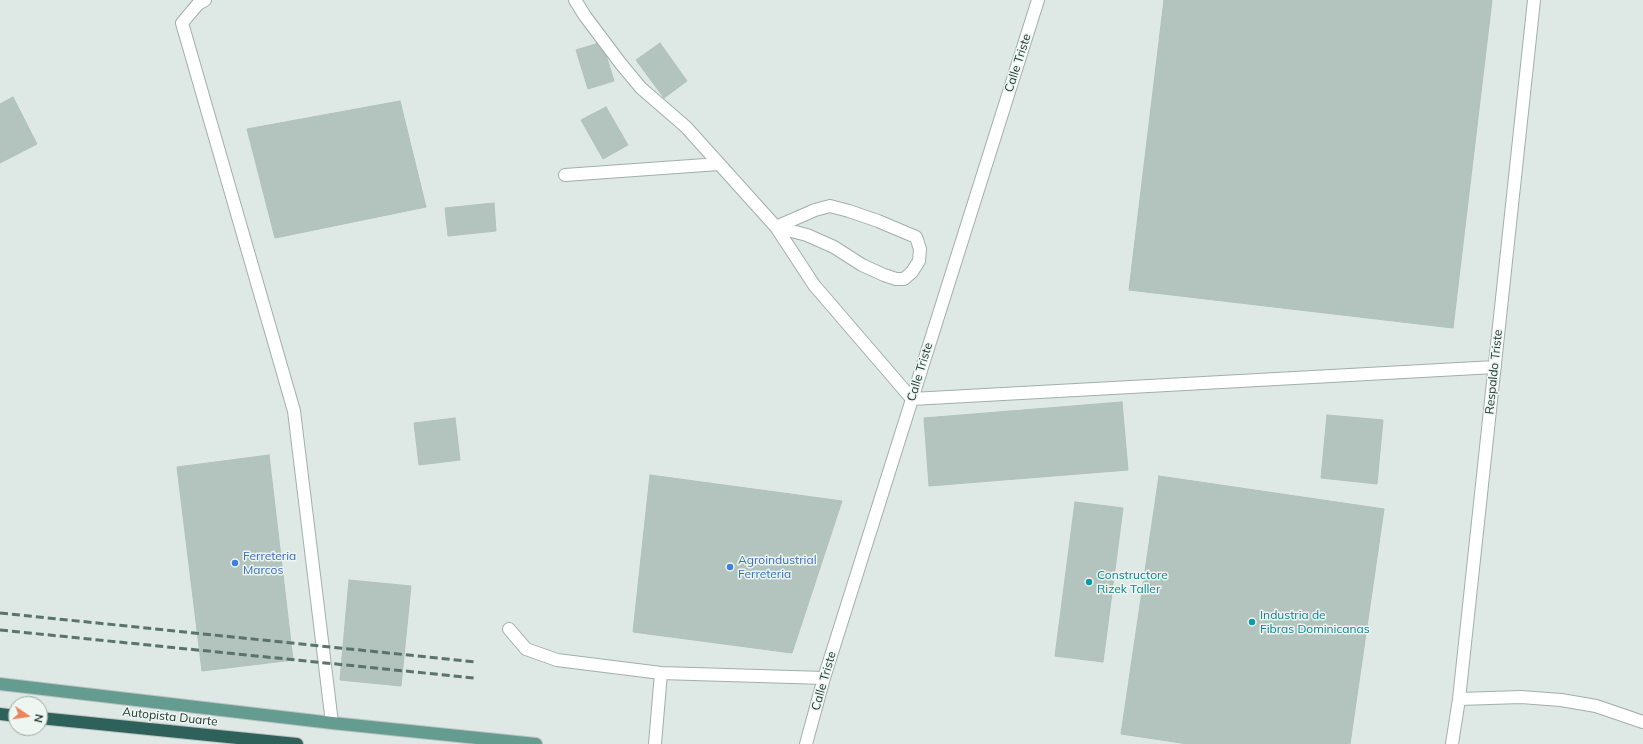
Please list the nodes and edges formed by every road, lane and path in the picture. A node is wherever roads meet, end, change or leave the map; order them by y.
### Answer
1 (575, 0) edge
2 (1038, 0) edge
3 (1534, 0) edge
4 (199, 1) edge
5 (719, 164) junction
6 (565, 174) dead end
7 (776, 227) junction
8 (1495, 367) junction
9 (912, 399) junction
10 (509, 629) dead end
11 (661, 673) junction
12 (824, 678) junction
13 (0, 684) edge
14 (1459, 699) junction
15 (48, 719) edge
16 (1643, 722) edge
17 (332, 723) junction
18 (297, 744) edge
19 (536, 744) edge
20 (656, 744) edge
21 (806, 744) edge
22 (1452, 744) edge

1 - 5 street
2 - 9 street, Calle Triste
3 - 8 street, Respaldo Triste
4 - 17 street
5 - 6 street
5 - 7 street
7 - 7 street
7 - 9 street
8 - 9 street
8 - 14 street, Respaldo Triste
9 - 12 street, Calle Triste
10 - 11 street
11 - 12 street
11 - 20 street
12 - 21 street, Calle Triste
13 - 17 main road
14 - 16 street
14 - 22 street, Respaldo Triste
15 - 18 highway, Autopista Duarte
17 - 19 main road

